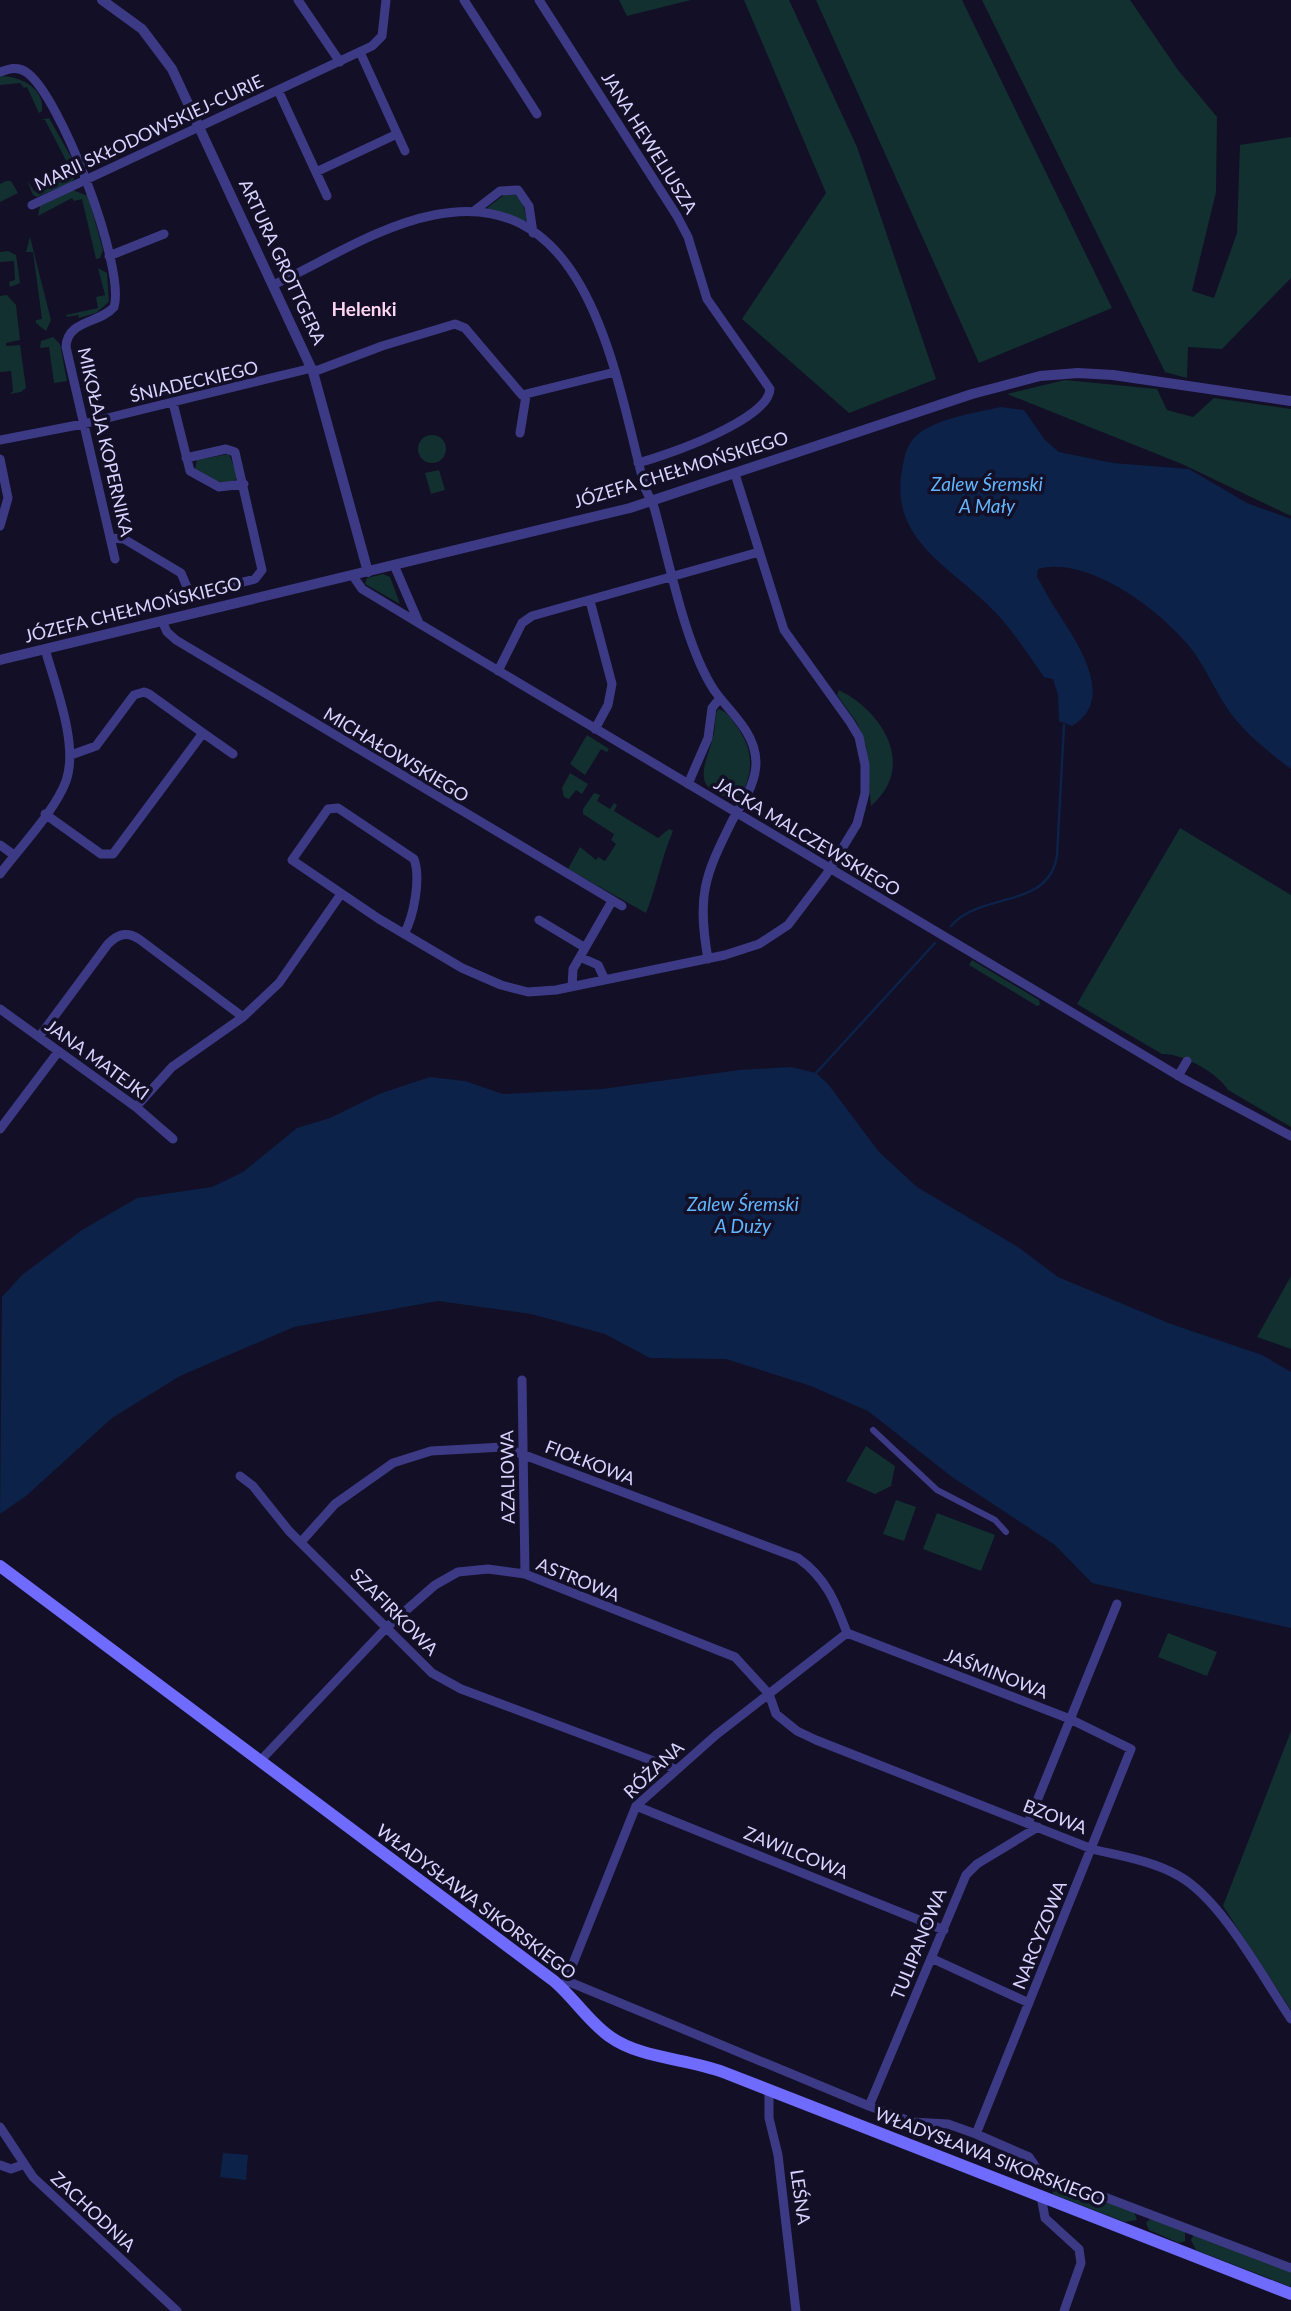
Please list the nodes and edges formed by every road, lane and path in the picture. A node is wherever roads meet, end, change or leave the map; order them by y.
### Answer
1 (102, 0) edge
2 (298, 0) edge
3 (386, 0) edge
4 (464, 0) edge
5 (539, 0) edge
6 (360, 52) junction
7 (340, 62) junction
8 (0, 72) edge
9 (278, 90) junction
10 (537, 114) dead end
11 (199, 127) junction
12 (397, 134) junction
13 (405, 151) dead end
14 (316, 172) junction
15 (88, 179) junction
16 (327, 196) dead end
17 (32, 205) dead end
18 (474, 211) junction
19 (533, 233) junction
20 (164, 234) dead end
21 (109, 256) junction
22 (273, 285) junction
23 (313, 370) junction
24 (615, 372) junction
25 (526, 396) junction
26 (1291, 401) edge
27 (173, 403) junction
28 (83, 424) junction
29 (520, 433) dead end
30 (0, 440) edge
31 (186, 458) junction
32 (0, 459) edge
33 (638, 463) junction
34 (735, 474) junction
35 (244, 484) junction
36 (651, 502) junction
37 (0, 526) edge
38 (110, 538) junction
39 (759, 552) junction
40 (115, 559) dead end
41 (394, 565) junction
42 (368, 572) junction
43 (353, 576) junction
44 (674, 578) junction
45 (190, 594) junction
46 (170, 600) dead end
47 (590, 601) junction
48 (162, 621) junction
49 (420, 624) junction
50 (46, 649) junction
51 (0, 660) edge
52 (498, 671) junction
53 (720, 698) junction
54 (595, 729) junction
55 (203, 733) junction
56 (233, 754) dead end
57 (71, 755) junction
58 (688, 784) junction
59 (737, 813) junction
60 (45, 814) junction
61 (0, 845) edge
62 (14, 855) junction
63 (830, 869) junction
64 (0, 874) edge
65 (341, 894) junction
66 (612, 901) junction
67 (622, 906) dead end
68 (539, 920) dead end
69 (404, 934) junction
70 (584, 947) junction
71 (582, 958) junction
72 (708, 959) junction
73 (605, 980) junction
74 (572, 986) junction
75 (0, 1009) edge
76 (243, 1017) junction
77 (39, 1037) junction
78 (58, 1052) junction
79 (1187, 1060) dead end
80 (1178, 1076) junction
81 (136, 1107) junction
82 (0, 1129) edge
83 (1291, 1136) edge
84 (173, 1139) dead end
85 (522, 1380) dead end
86 (873, 1430) dead end
87 (524, 1455) junction
88 (240, 1476) dead end
89 (1006, 1532) dead end
90 (301, 1542) junction
91 (0, 1566) edge
92 (525, 1574) junction
93 (1117, 1604) dead end
94 (387, 1627) junction
95 (847, 1633) junction
96 (769, 1694) junction
97 (1070, 1719) junction
98 (1131, 1749) joint
99 (260, 1761) junction
100 (675, 1769) junction
101 (636, 1806) junction
102 (1033, 1825) junction
103 (1092, 1849) junction
104 (944, 1930) junction
105 (931, 1958) junction
106 (565, 1985) junction
107 (1029, 2003) junction
108 (1291, 2020) edge
109 (769, 2089) junction
110 (869, 2106) junction
111 (0, 2127) edge
112 (976, 2134) junction
113 (0, 2165) edge
114 (22, 2165) junction
115 (1041, 2196) junction
116 (1291, 2268) edge
117 (1291, 2294) edge
118 (177, 2311) edge
119 (796, 2311) edge
120 (1064, 2311) edge

1 - 11 street, ARTURA GROTTGERA
2 - 7 street
3 - 6 street, MARII SKŁODOWSKIEJ-CURIE
4 - 10 street
5 - 33 street, JANA HEWELIUSZA
6 - 7 street, MARII SKŁODOWSKIEJ-CURIE
6 - 12 street
7 - 9 street, MARII SKŁODOWSKIEJ-CURIE
8 - 15 street, MIKOŁAJA KOPERNIKA
9 - 11 street, MARII SKŁODOWSKIEJ-CURIE
9 - 14 street, MARII SKŁODOWSKIEJ-CURIE
11 - 15 street, MARII SKŁODOWSKIEJ-CURIE
11 - 22 street, ARTURA GROTTGERA
12 - 13 street
12 - 14 street
14 - 16 street, MARII SKŁODOWSKIEJ-CURIE
15 - 17 street, MARII SKŁODOWSKIEJ-CURIE
15 - 21 street, MIKOŁAJA KOPERNIKA
18 - 19 street
18 - 19 street
18 - 22 street
19 - 24 street
20 - 21 street
21 - 28 street, MIKOŁAJA KOPERNIKA
22 - 23 street, ARTURA GROTTGERA
23 - 25 street, ŚNIADECKIEGO
23 - 27 street, ŚNIADECKIEGO
23 - 42 street, ARTURA GROTTGERA
24 - 25 street
24 - 33 street
25 - 29 street
26 - 34 street, JÓZEFA CHEŁMOŃSKIEGO
27 - 28 street, ŚNIADECKIEGO
27 - 31 street
28 - 30 street, ŚNIADECKIEGO
28 - 38 street, MIKOŁAJA KOPERNIKA
31 - 35 street
31 - 35 street
32 - 37 street
33 - 36 street
34 - 36 street, JÓZEFA CHEŁMOŃSKIEGO
34 - 39 street
35 - 45 street
36 - 41 street, JÓZEFA CHEŁMOŃSKIEGO
36 - 44 street
38 - 40 street, MIKOŁAJA KOPERNIKA
38 - 45 street
39 - 44 street
39 - 63 street
41 - 42 street, JÓZEFA CHEŁMOŃSKIEGO
41 - 49 street
42 - 43 street, JÓZEFA CHEŁMOŃSKIEGO
43 - 48 street, JÓZEFA CHEŁMOŃSKIEGO
43 - 49 street, JACKA MALCZEWSKIEGO
44 - 47 street
44 - 53 street
45 - 46 street
47 - 52 street
47 - 54 street
48 - 50 street, JÓZEFA CHEŁMOŃSKIEGO
48 - 66 street, MICHAŁOWSKIEGO
49 - 52 street, JACKA MALCZEWSKIEGO
50 - 51 street, JÓZEFA CHEŁMOŃSKIEGO
50 - 57 street
52 - 54 street, JACKA MALCZEWSKIEGO
53 - 58 street
53 - 59 street
54 - 58 street, JACKA MALCZEWSKIEGO
55 - 56 street
55 - 57 street
55 - 60 street
57 - 60 street
58 - 59 street, JACKA MALCZEWSKIEGO
59 - 63 street, JACKA MALCZEWSKIEGO
59 - 72 street
60 - 62 street
61 - 62 street
62 - 64 street
63 - 72 street
63 - 80 street, JACKA MALCZEWSKIEGO
65 - 69 street
65 - 69 street
65 - 76 street
66 - 67 street, MICHAŁOWSKIEGO
66 - 70 street
68 - 70 street
69 - 74 street
70 - 71 street
71 - 73 street
71 - 74 street
72 - 73 street
73 - 74 street
75 - 77 street, JANA MATEJKI
76 - 77 street
76 - 81 street
77 - 78 street, JANA MATEJKI
78 - 81 street, JANA MATEJKI
78 - 82 street
79 - 80 street
80 - 83 street, JACKA MALCZEWSKIEGO
81 - 84 street, JANA MATEJKI
85 - 87 street, AZALIOWA
86 - 89 street
87 - 90 street, FIOŁKOWA
87 - 92 street, AZALIOWA
87 - 95 street, FIOŁKOWA
88 - 90 street, SZAFIRKOWA
90 - 94 street, SZAFIRKOWA
91 - 99 main road, WŁADYSŁAWA SIKORSKIEGO
92 - 94 street, ASTROWA
92 - 96 street, ASTROWA
93 - 97 street
94 - 99 street, ASTROWA
94 - 100 street, SZAFIRKOWA
95 - 96 street, RÓŻANA
95 - 97 street, JAŚMINOWA
96 - 100 street, RÓŻANA
96 - 102 street, BZOWA
97 - 98 street, JAŚMINOWA
97 - 102 street
98 - 103 street, NARCYZOWA
99 - 106 main road, WŁADYSŁAWA SIKORSKIEGO
100 - 101 street, RÓŻANA
101 - 104 street, ZAWILCOWA
101 - 106 street, RÓŻANA
102 - 103 street, BZOWA
102 - 104 street, TULIPANOWA
103 - 107 street, NARCYZOWA
103 - 108 street, BZOWA
104 - 105 street, TULIPANOWA
105 - 107 street
105 - 110 street, TULIPANOWA
106 - 109 main road, WŁADYSŁAWA SIKORSKIEGO
106 - 110 street, WŁADYSŁAWA SIKORSKIEGO
107 - 112 street, NARCYZOWA
109 - 115 main road, WŁADYSŁAWA SIKORSKIEGO
109 - 119 street, LEŚNA
110 - 112 street, WŁADYSŁAWA SIKORSKIEGO
111 - 114 street, ZACHODNIA
112 - 116 street, WŁADYSŁAWA SIKORSKIEGO
113 - 114 street
114 - 118 street, ZACHODNIA
115 - 117 main road, WŁADYSŁAWA SIKORSKIEGO
115 - 120 street

